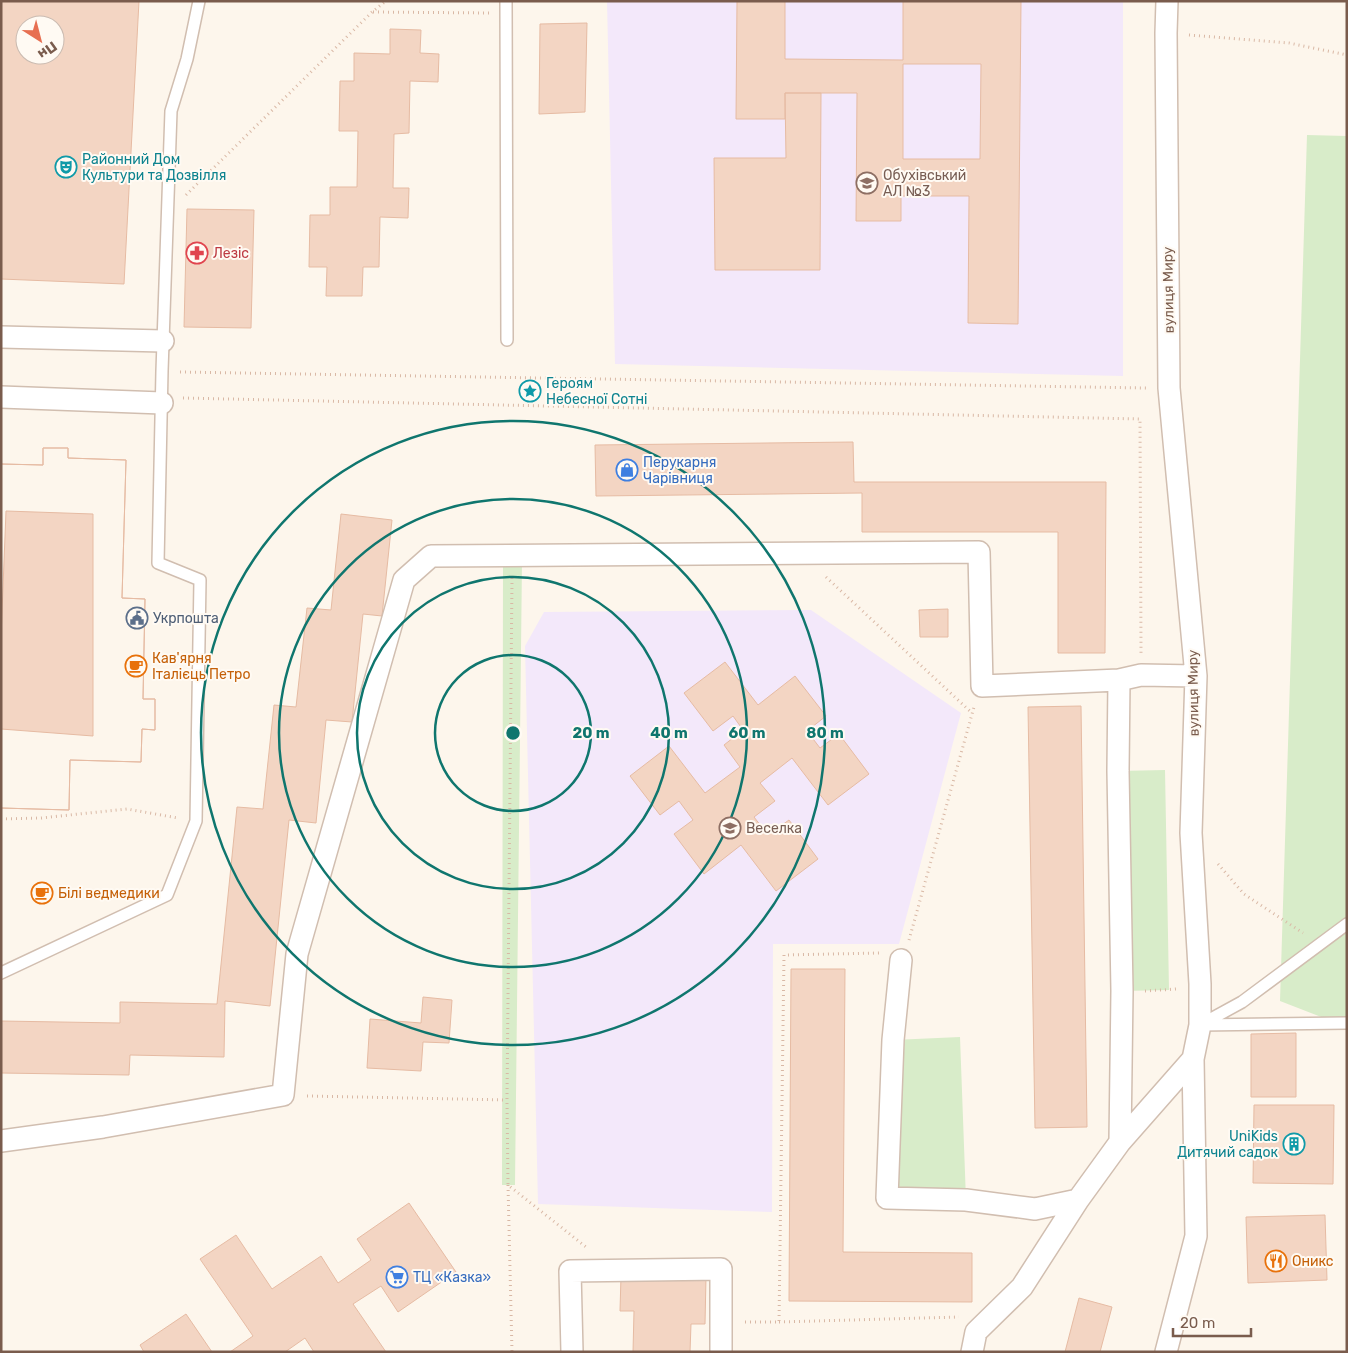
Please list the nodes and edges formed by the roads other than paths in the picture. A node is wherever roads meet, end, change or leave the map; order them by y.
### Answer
1 (199, 1) edge
2 (506, 1) edge
3 (1167, 1) edge
4 (1, 337) edge
5 (507, 340) dead end
6 (163, 341) junction
7 (1, 397) edge
8 (162, 400) junction
9 (1196, 676) junction
10 (1119, 680) junction
11 (1347, 924) edge
12 (901, 960) road end
13 (1, 973) edge
14 (1347, 1023) edge
15 (1200, 1025) junction
16 (1193, 1059) junction
17 (1, 1141) edge
18 (1120, 1142) junction
19 (1078, 1200) junction
20 (572, 1352) edge
21 (721, 1352) edge
22 (972, 1352) edge
23 (1166, 1352) edge

1 - 6 lane
2 - 5 lane
3 - 9 street, вулиця Миру
4 - 6 street
6 - 8 lane
7 - 8 street
8 - 13 lane
9 - 10 street
9 - 15 street, вулиця Миру
10 - 17 street
10 - 18 street
11 - 15 lane
12 - 19 street
14 - 15 lane
15 - 16 street, вулиця Миру
16 - 18 street
16 - 23 street, вулиця Миру
18 - 19 street
19 - 22 street
20 - 21 street

